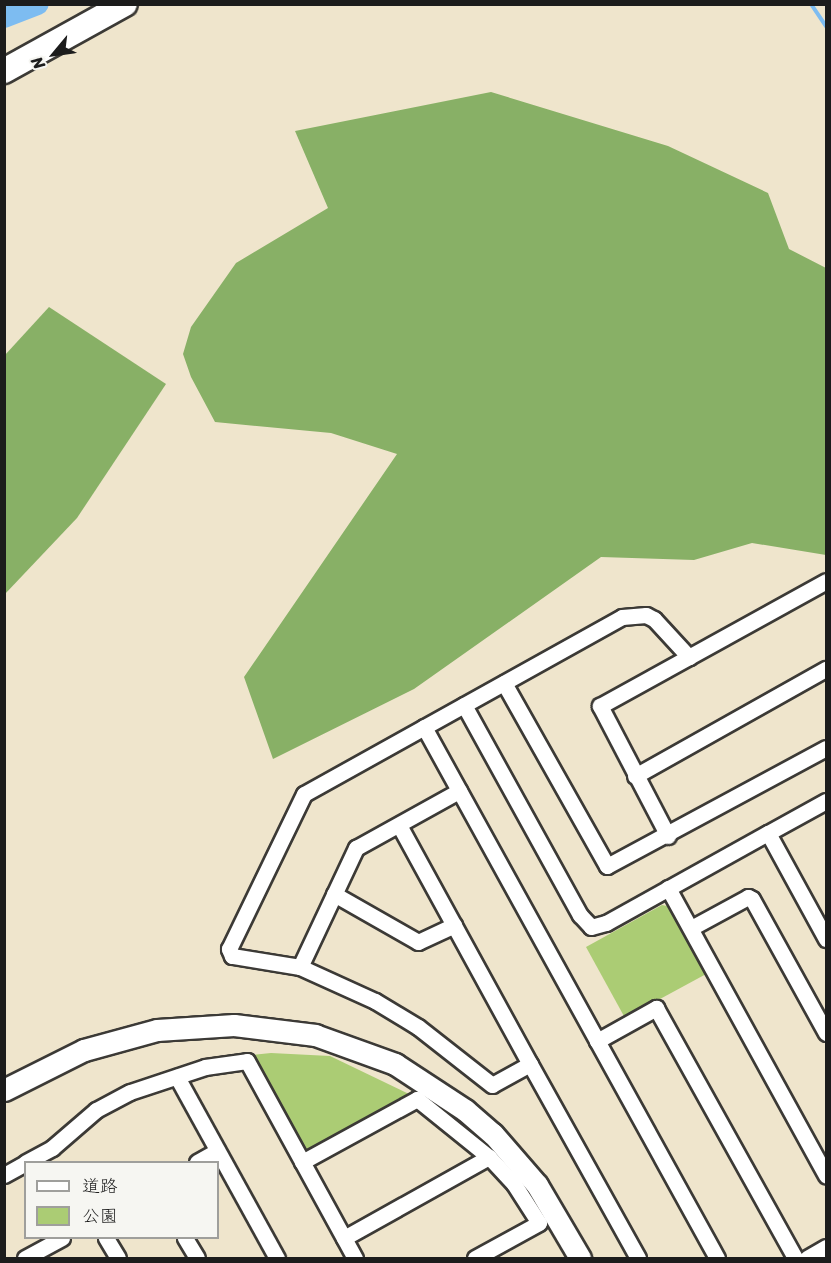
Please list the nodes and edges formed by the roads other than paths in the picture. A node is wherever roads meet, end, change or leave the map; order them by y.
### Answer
1 (125, 4) edge
2 (4, 71) edge
3 (826, 581) edge
4 (689, 657) junction
5 (826, 669) edge
6 (504, 683) junction
7 (464, 705) junction
8 (424, 727) junction
9 (826, 748) edge
10 (635, 776) junction
11 (459, 791) junction
12 (826, 801) edge
13 (399, 825) junction
14 (768, 833) junction
15 (668, 836) junction
16 (669, 888) junction
17 (334, 894) junction
18 (454, 925) junction
19 (691, 928) junction
20 (826, 939) edge
21 (300, 967) junction
22 (826, 1033) edge
23 (597, 1041) junction
24 (530, 1064) junction
25 (177, 1077) junction
26 (4, 1090) edge
27 (218, 1151) junction
28 (489, 1157) junction
29 (29, 1161) edge
30 (199, 1161) edge
31 (302, 1162) junction
32 (24, 1164) edge
33 (4, 1175) edge
34 (826, 1175) edge
35 (344, 1238) junction
36 (60, 1239) edge
37 (107, 1239) edge
38 (186, 1239) edge
39 (826, 1247) edge
40 (32, 1257) edge
41 (117, 1258) edge
42 (197, 1258) edge
43 (277, 1258) edge
44 (355, 1258) edge
45 (475, 1258) edge
46 (580, 1258) edge
47 (638, 1258) edge
48 (717, 1258) edge
49 (795, 1258) edge
50 (807, 1258) edge

1 - 2 main road
3 - 4 street
4 - 6 street
4 - 10 street
5 - 10 street
6 - 7 street
6 - 15 street
7 - 8 street
7 - 16 street
8 - 11 street
8 - 21 street
9 - 15 street
10 - 15 street
11 - 13 street
11 - 23 street
12 - 14 street
13 - 17 street
13 - 18 street
14 - 16 street
14 - 20 street
16 - 19 street
17 - 18 street
17 - 21 street
18 - 24 street
19 - 22 street
19 - 34 street
21 - 24 street
23 - 48 street
23 - 49 street
24 - 47 street
25 - 27 street
25 - 29 street
25 - 31 street
26 - 46 street
27 - 30 street
27 - 43 street
28 - 31 street
28 - 35 street
28 - 45 street
31 - 35 street
32 - 33 street
35 - 44 street
36 - 40 street
37 - 41 street
38 - 42 street
39 - 50 street

